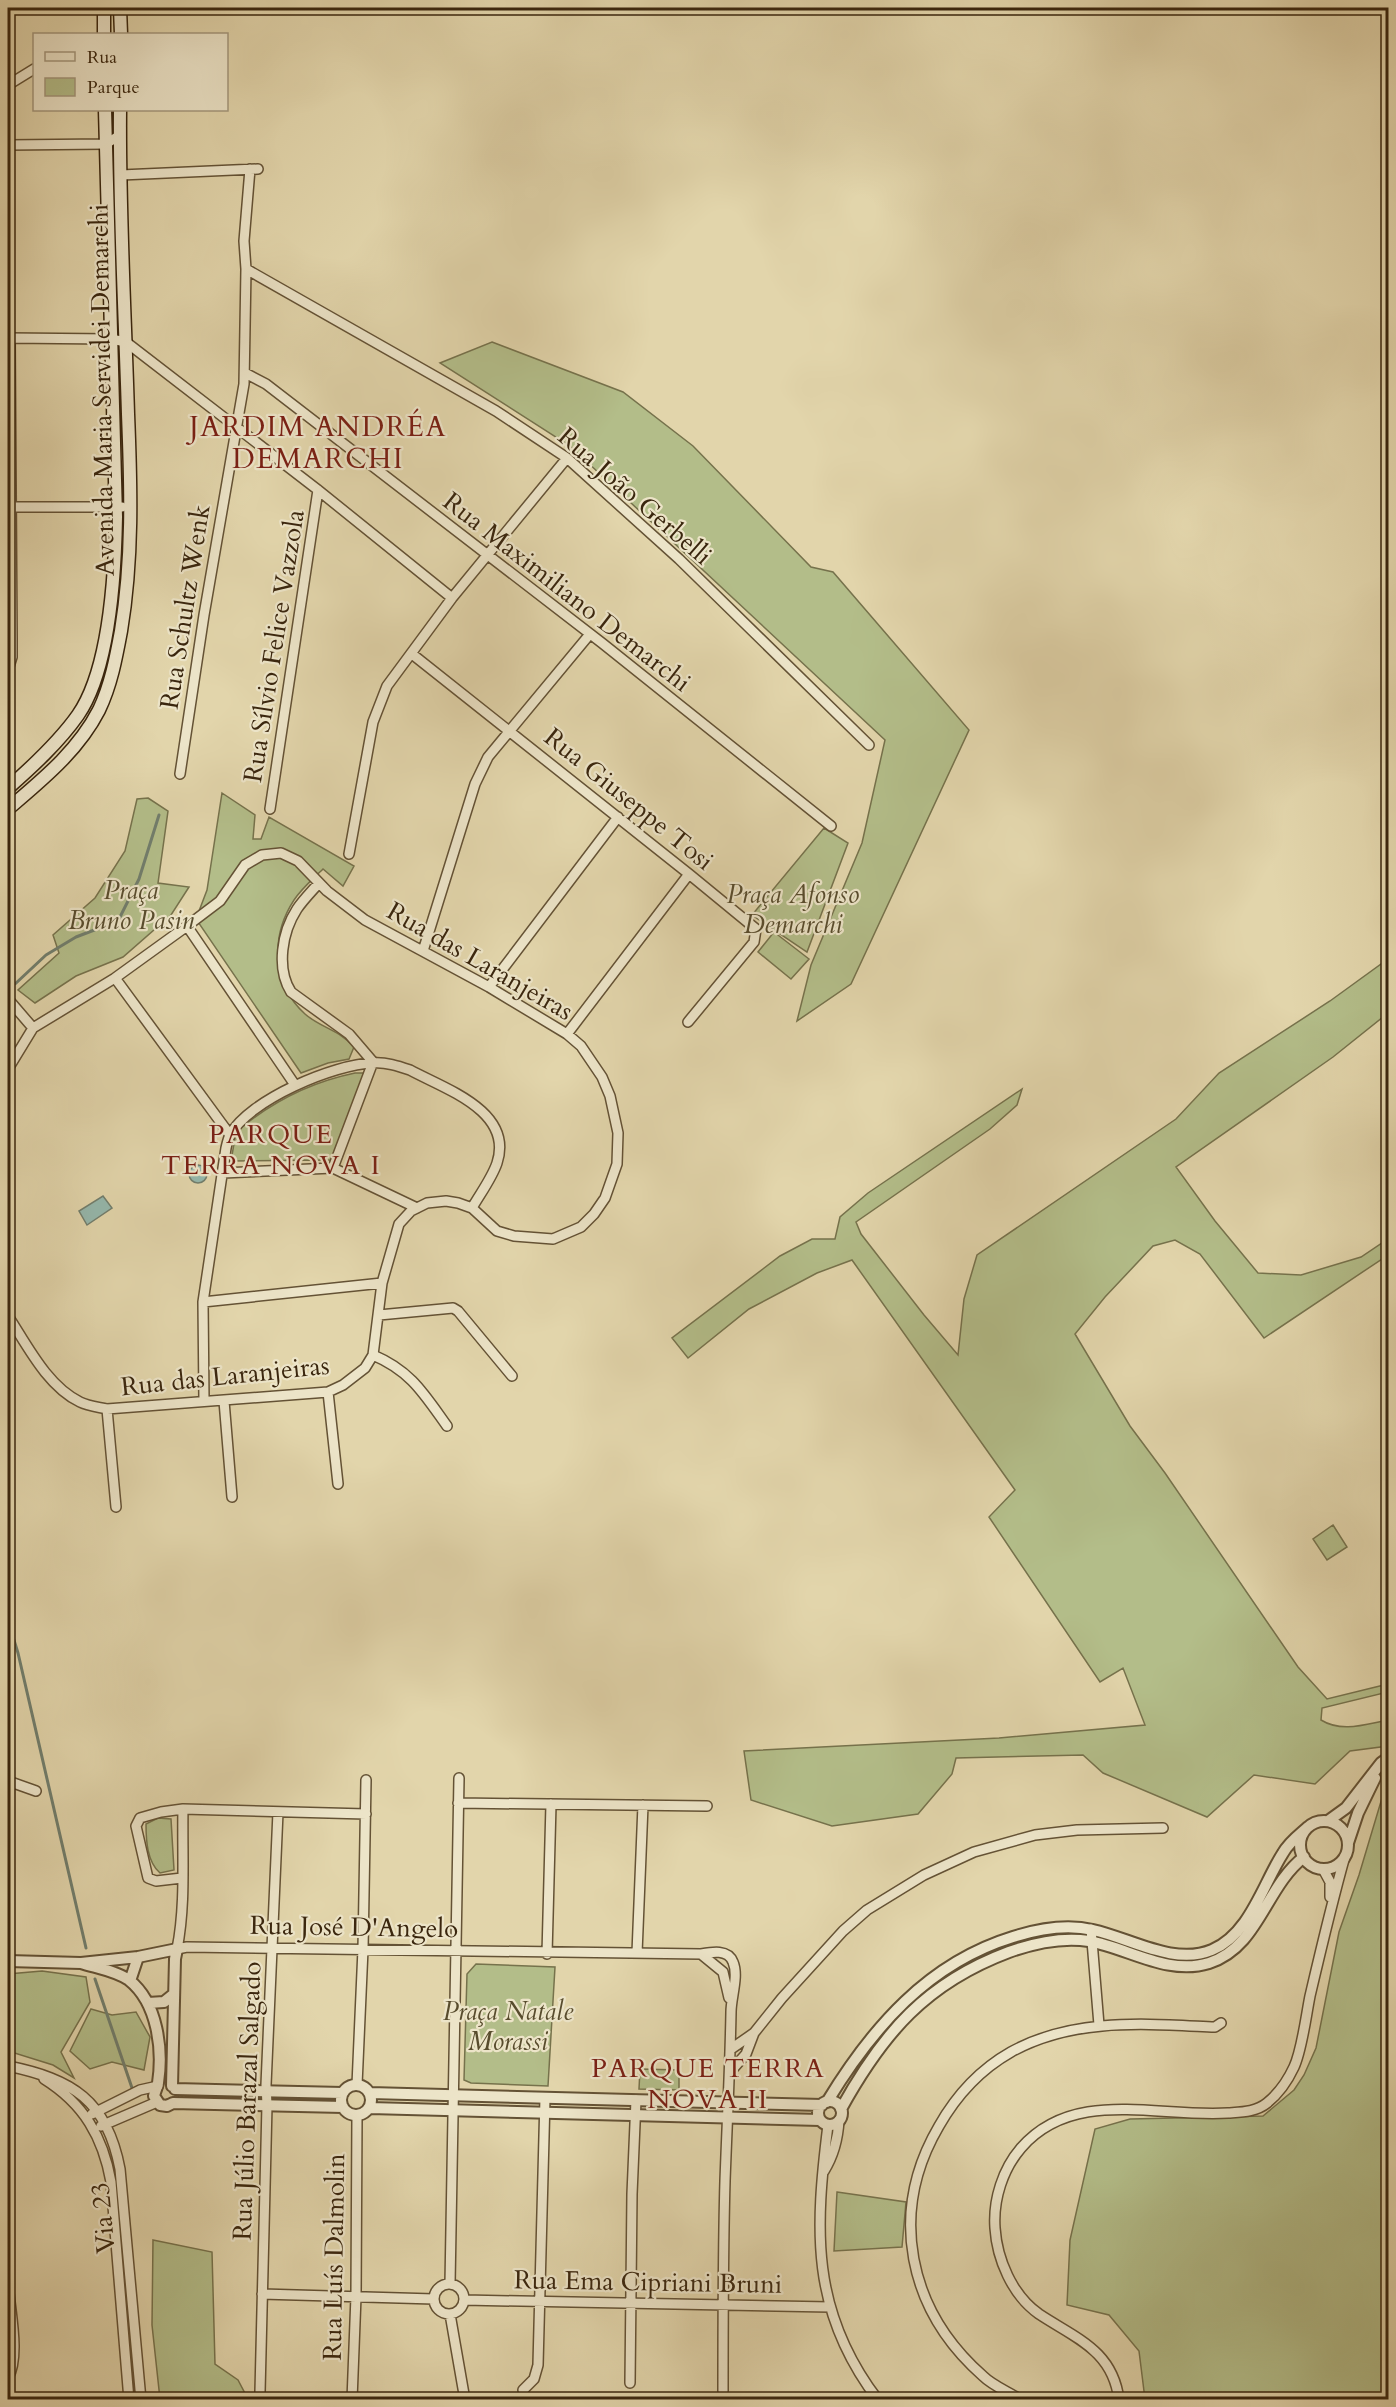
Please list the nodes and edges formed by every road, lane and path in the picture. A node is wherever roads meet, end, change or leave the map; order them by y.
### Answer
1 (104, 8) edge
2 (120, 8) edge
3 (101, 33) edge
4 (121, 33) edge
5 (33, 70) edge
6 (8, 85) edge
7 (105, 111) edge
8 (120, 111) edge
9 (120, 135) junction
10 (106, 144) junction
11 (8, 145) edge
12 (121, 175) junction
13 (246, 269) junction
14 (9, 339) edge
15 (111, 339) junction
16 (126, 342) junction
17 (246, 373) junction
18 (236, 426) junction
19 (567, 458) junction
20 (318, 490) junction
21 (10, 507) edge
22 (116, 507) junction
23 (132, 507) junction
24 (487, 555) junction
25 (452, 598) junction
26 (590, 634) junction
27 (412, 654) junction
28 (8, 670) edge
29 (510, 731) junction
30 (869, 745) dead end
31 (180, 774) dead end
32 (8, 788) edge
33 (8, 809) edge
34 (270, 809) dead end
35 (618, 817) junction
36 (831, 826) dead end
37 (349, 855) dead end
38 (690, 874) junction
39 (319, 883) junction
40 (187, 926) junction
41 (423, 951) junction
42 (116, 978) junction
43 (489, 987) junction
44 (8, 999) edge
45 (688, 1022) dead end
46 (33, 1028) junction
47 (567, 1034) junction
48 (373, 1062) junction
49 (8, 1069) edge
50 (295, 1084) junction
51 (230, 1135) junction
52 (333, 1168) junction
53 (223, 1173) junction
54 (417, 1208) junction
55 (472, 1208) junction
56 (382, 1283) junction
57 (203, 1302) junction
58 (379, 1315) junction
59 (8, 1316) edge
60 (373, 1355) junction
61 (512, 1376) dead end
62 (328, 1392) junction
63 (204, 1401) junction
64 (224, 1401) junction
65 (107, 1409) junction
66 (447, 1426) dead end
67 (338, 1484) dead end
68 (232, 1497) dead end
69 (116, 1507) dead end
70 (1385, 1761) edge
71 (459, 1778) dead end
72 (366, 1780) dead end
73 (8, 1781) edge
74 (36, 1791) dead end
75 (458, 1803) junction
76 (551, 1804) junction
77 (643, 1805) junction
78 (707, 1806) dead end
79 (183, 1809) junction
80 (278, 1812) junction
81 (366, 1814) junction
82 (1328, 1821) junction
83 (1308, 1827) junction
84 (1163, 1828) dead end
85 (1348, 1843) junction
86 (1346, 1856) junction
87 (1304, 1857) junction
88 (1323, 1869) junction
89 (182, 1878) junction
90 (1326, 1925) junction
91 (1091, 1929) junction
92 (1091, 1941) junction
93 (274, 1947) junction
94 (177, 1949) junction
95 (363, 1949) junction
96 (456, 1952) junction
97 (637, 1953) junction
98 (547, 1954) junction
99 (701, 1954) junction
100 (138, 1957) junction
101 (8, 1961) edge
102 (81, 1963) junction
103 (129, 1981) junction
104 (174, 1994) junction
105 (148, 2003) junction
106 (730, 2009) junction
107 (1221, 2023) dead end
108 (1099, 2025) junction
109 (754, 2033) junction
110 (731, 2049) junction
111 (8, 2066) edge
112 (730, 2072) junction
113 (35, 2073) junction
114 (357, 2085) junction
115 (158, 2086) junction
116 (174, 2087) junction
117 (267, 2091) junction
118 (343, 2093) junction
119 (370, 2094) junction
120 (453, 2096) junction
121 (545, 2098) junction
122 (636, 2100) junction
123 (157, 2102) junction
124 (728, 2102) junction
125 (173, 2103) junction
126 (824, 2103) junction
127 (267, 2105) junction
128 (343, 2107) junction
129 (370, 2108) junction
130 (453, 2110) junction
131 (97, 2111) junction
132 (544, 2112) junction
133 (636, 2114) junction
134 (357, 2115) junction
135 (840, 2115) junction
136 (728, 2116) junction
137 (86, 2117) junction
138 (824, 2122) junction
139 (105, 2125) junction
140 (94, 2130) junction
141 (824, 2171) junction
142 (8, 2281) edge
143 (450, 2284) junction
144 (262, 2294) junction
145 (356, 2296) junction
146 (434, 2299) junction
147 (464, 2300) junction
148 (539, 2301) junction
149 (631, 2303) junction
150 (722, 2305) junction
151 (830, 2307) junction
152 (450, 2314) junction
153 (127, 2372) junction
154 (8, 2378) edge
155 (630, 2383) dead end
156 (523, 2390) dead end
157 (723, 2391) dead end
158 (260, 2392) dead end
159 (122, 2400) edge
160 (129, 2400) edge
161 (141, 2400) edge
162 (352, 2400) edge
163 (465, 2400) edge
164 (878, 2400) edge
165 (1021, 2400) edge
166 (1119, 2400) edge

1 - 3 main road
2 - 4 main road
5 - 6 street
7 - 10 main road, Avenida Maria Servidei Demarchi
8 - 9 main road, Avenida Maria Servidei Demarchi
9 - 10 street
9 - 12 main road, Avenida Maria Servidei Demarchi
10 - 11 street
10 - 15 main road, Avenida Maria Servidei Demarchi
12 - 13 street, Rua Schultz Wenk
12 - 16 main road, Avenida Maria Servidei Demarchi
13 - 17 street, Rua Schultz Wenk
13 - 19 street, Rua João Gerbelli
14 - 15 street
14 - 21 street
15 - 16 street
15 - 22 main road, Avenida Maria Servidei Demarchi
16 - 18 street
16 - 23 main road, Avenida Maria Servidei Demarchi
17 - 18 street, Rua Schultz Wenk
17 - 24 street, Rua Maximiliano Demarchi
18 - 20 street
18 - 31 street, Rua Schultz Wenk
19 - 24 street
19 - 30 street, Rua João Gerbelli
20 - 25 street
20 - 34 street, Rua Sílvio Felice Vazzola
21 - 22 street
21 - 28 street
22 - 23 street
22 - 32 main road, Avenida Maria Servidei Demarchi
23 - 33 main road, Avenida Maria Servidei Demarchi
24 - 25 street
24 - 26 street, Rua Maximiliano Demarchi
25 - 27 street
26 - 29 street
26 - 36 street, Rua Maximiliano Demarchi
27 - 29 street, Rua Giuseppe Tosi
27 - 37 street
29 - 35 street, Rua Giuseppe Tosi
29 - 41 street
35 - 38 street, Rua Giuseppe Tosi
35 - 43 street
38 - 45 street, Rua Giuseppe Tosi
38 - 47 street
39 - 40 street, Rua das Laranjeiras
39 - 41 street, Rua das Laranjeiras
39 - 48 street
40 - 42 street, Rua das Laranjeiras
40 - 50 street
41 - 43 street, Rua das Laranjeiras
42 - 46 street, Rua das Laranjeiras
42 - 51 street
43 - 47 street, Rua das Laranjeiras
44 - 46 street
46 - 49 street, Rua das Laranjeiras
47 - 55 street, Rua das Laranjeiras
48 - 50 street
48 - 52 street
48 - 55 street
50 - 51 street
51 - 53 street
52 - 53 street
52 - 54 street
53 - 57 street
54 - 55 street, Rua das Laranjeiras
54 - 56 street
56 - 57 street
56 - 58 street
57 - 63 street
58 - 60 street
58 - 61 street
59 - 65 street, Rua das Laranjeiras
60 - 62 street, Rua das Laranjeiras
60 - 66 street
62 - 64 street, Rua das Laranjeiras
62 - 67 street
63 - 64 street, Rua das Laranjeiras
63 - 65 street, Rua das Laranjeiras
64 - 68 street
65 - 69 street
70 - 82 street
70 - 85 street
71 - 75 street
72 - 81 street
73 - 74 street
75 - 76 street
75 - 96 street
76 - 77 street
76 - 98 street
77 - 78 street
77 - 97 street
79 - 80 street
79 - 89 street
79 - 89 street
80 - 81 street
80 - 93 street, Rua Júlio Barazal Salgado
81 - 95 street
82 - 83 street
82 - 85 street
83 - 87 street
83 - 91 street
84 - 109 street
85 - 86 street
86 - 88 street
86 - 90 street
87 - 88 street
87 - 92 street
88 - 90 street
89 - 94 street
90 - 166 street
91 - 92 street
91 - 126 street
92 - 108 street
92 - 135 street
93 - 94 street, Rua José D'Angelo
93 - 95 street, Rua José D'Angelo
93 - 117 street, Rua Júlio Barazal Salgado
94 - 100 street, Rua José D'Angelo
94 - 104 street
95 - 96 street, Rua José D'Angelo
95 - 114 street
96 - 98 street, Rua José D'Angelo
96 - 120 street
97 - 98 street, Rua José D'Angelo
97 - 99 street, Rua José D'Angelo
99 - 106 street
99 - 106 street, Rua José D'Angelo
100 - 102 street, Rua José D'Angelo
100 - 103 street
101 - 102 street, Rua José D'Angelo
102 - 103 street
103 - 105 street
104 - 105 street
104 - 116 street
105 - 115 street
106 - 110 street
107 - 108 street
108 - 165 street
109 - 110 street
109 - 112 street
110 - 112 street
111 - 113 street, Via 23
112 - 124 street
113 - 131 street, Via 23
113 - 137 street, Via 23
114 - 118 street
114 - 119 street
115 - 116 street
115 - 123 street
115 - 131 street
116 - 117 street
116 - 125 street
117 - 118 street
117 - 127 street, Rua Júlio Barazal Salgado
118 - 128 street
119 - 120 street
119 - 129 street
120 - 121 street
120 - 130 street
121 - 122 street
121 - 132 street
122 - 124 street
122 - 133 street
123 - 125 street
123 - 139 street
124 - 126 street
124 - 136 street
125 - 127 street
126 - 135 street
126 - 138 street
127 - 128 street
127 - 144 street, Rua Júlio Barazal Salgado
128 - 134 street
129 - 130 street
129 - 134 street
130 - 132 street
130 - 143 street
131 - 137 street
131 - 139 street, Via 23
132 - 133 street
132 - 148 street
133 - 136 street
133 - 149 street
134 - 145 street, Rua Luís Dalmolin
135 - 138 street
135 - 141 street
136 - 138 street
136 - 150 street
137 - 140 street, Via 23
138 - 141 street
139 - 140 street
139 - 161 street, Via 23
140 - 153 street, Via 23
141 - 151 street
142 - 154 street
143 - 146 street
143 - 147 street
144 - 145 street
144 - 158 street, Rua Júlio Barazal Salgado
145 - 146 street
145 - 162 street, Rua Luís Dalmolin
146 - 152 street
147 - 148 street, Rua Ema Cipriani Bruni
147 - 152 street
148 - 149 street, Rua Ema Cipriani Bruni
148 - 156 street
149 - 150 street, Rua Ema Cipriani Bruni
149 - 155 street
150 - 151 street, Rua Ema Cipriani Bruni
150 - 157 street
151 - 164 street
152 - 163 street
153 - 159 street
153 - 160 street, Via 23

